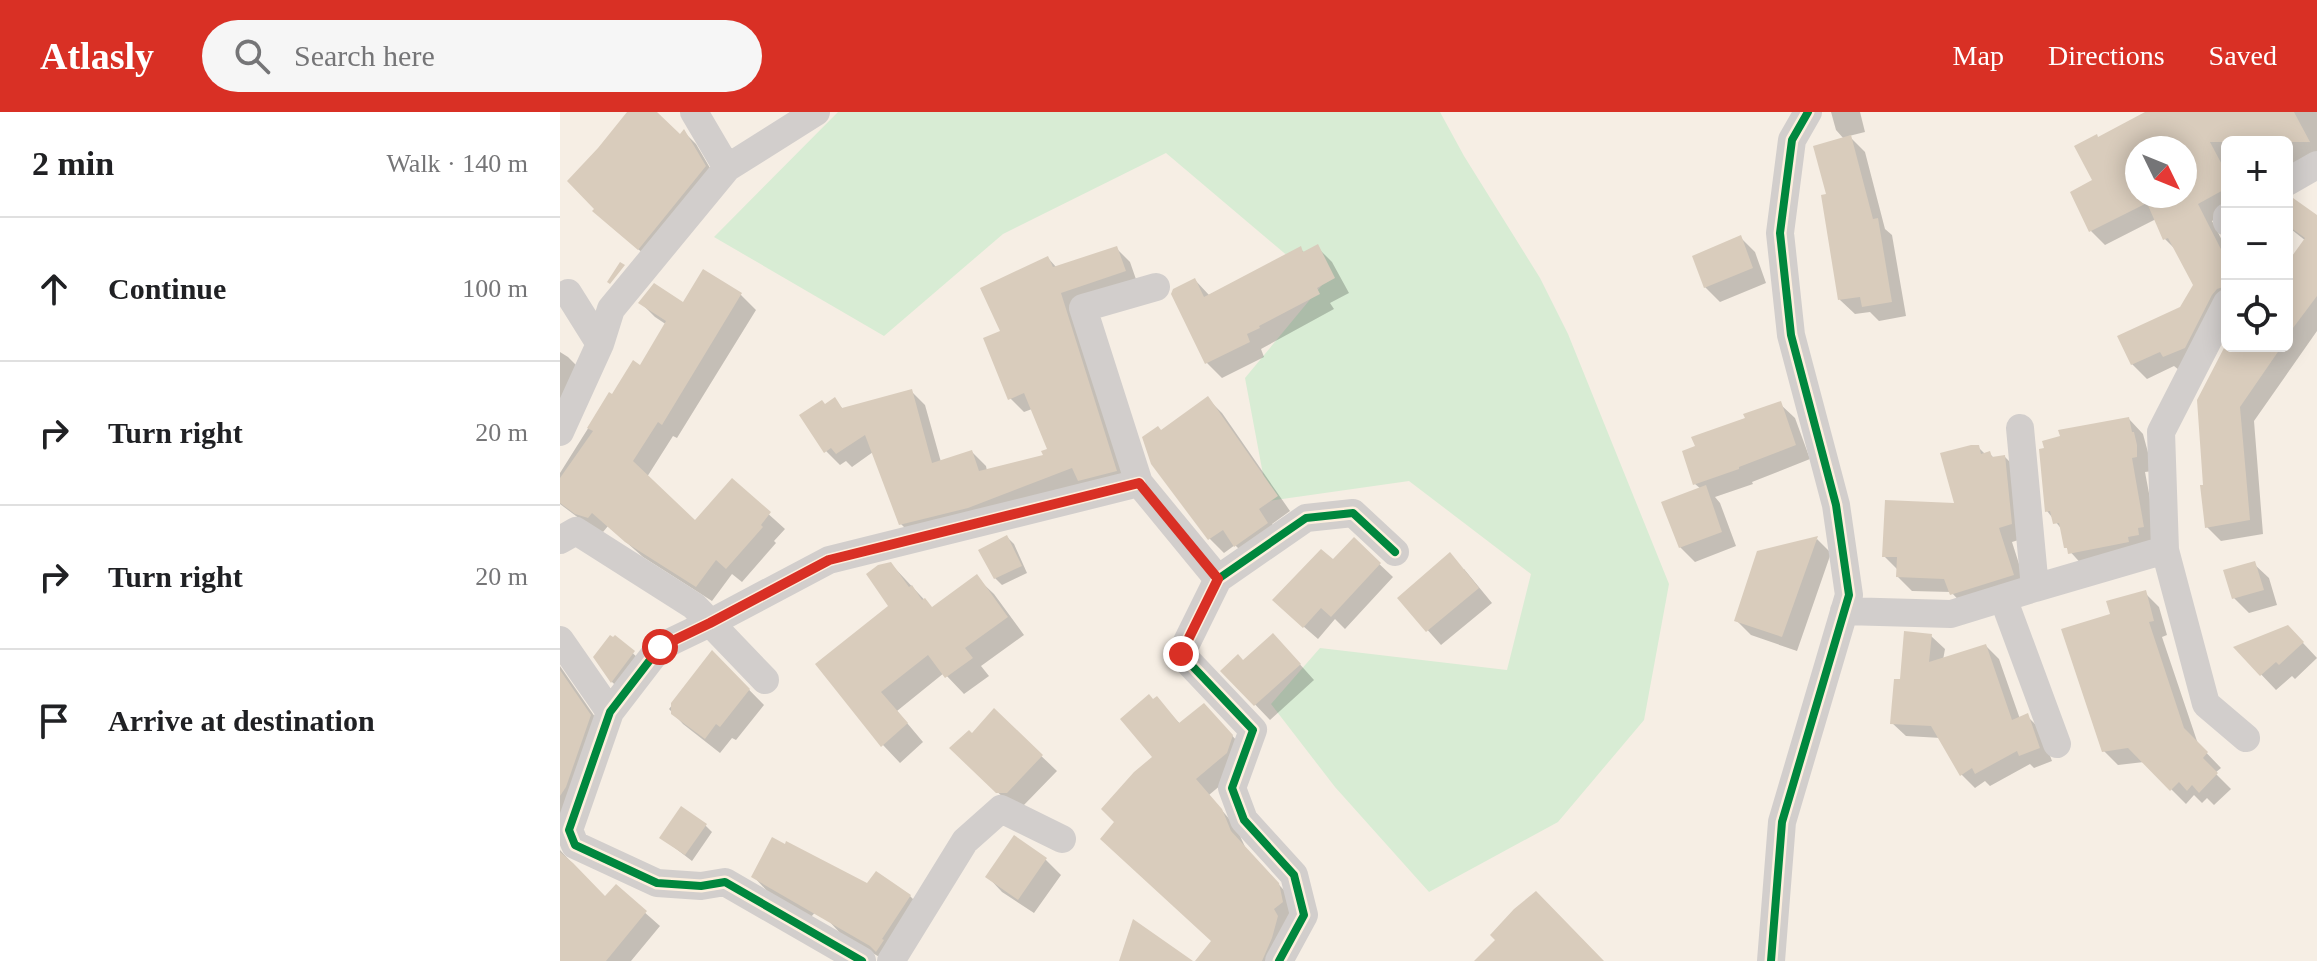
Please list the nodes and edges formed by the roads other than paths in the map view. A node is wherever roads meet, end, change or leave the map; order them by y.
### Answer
1 (694, 112) edge
2 (816, 112) edge
3 (1808, 112) edge
4 (2317, 165) edge
5 (727, 168) junction
6 (2293, 179) edge
7 (1156, 287) dead end
8 (568, 293) dead end
9 (2221, 315) edge
10 (600, 344) junction
11 (2020, 428) dead end
12 (560, 432) edge
13 (1139, 483) junction
14 (560, 540) edge
15 (2165, 550) junction
16 (1395, 552) dead end
17 (1218, 579) junction
18 (2035, 588) junction
19 (2003, 598) junction
20 (1844, 611) junction
21 (710, 623) junction
22 (560, 640) edge
23 (765, 680) dead end
24 (610, 712) junction
25 (2246, 738) dead end
26 (2057, 744) dead end
27 (1062, 839) dead end
28 (862, 961) edge
29 (891, 961) edge
30 (1279, 961) edge
31 (1771, 961) edge

1 - 5 street
2 - 5 street
3 - 20 street
4 - 6 street
5 - 10 street
7 - 13 street
8 - 10 street
9 - 15 street
10 - 12 street
11 - 18 street
13 - 17 street
13 - 21 street
14 - 21 street
15 - 18 street
15 - 25 street
16 - 17 street
17 - 30 street
18 - 19 street
19 - 20 street
19 - 26 street
20 - 31 street
21 - 23 street
21 - 24 street
22 - 24 street
24 - 28 street
27 - 29 street

